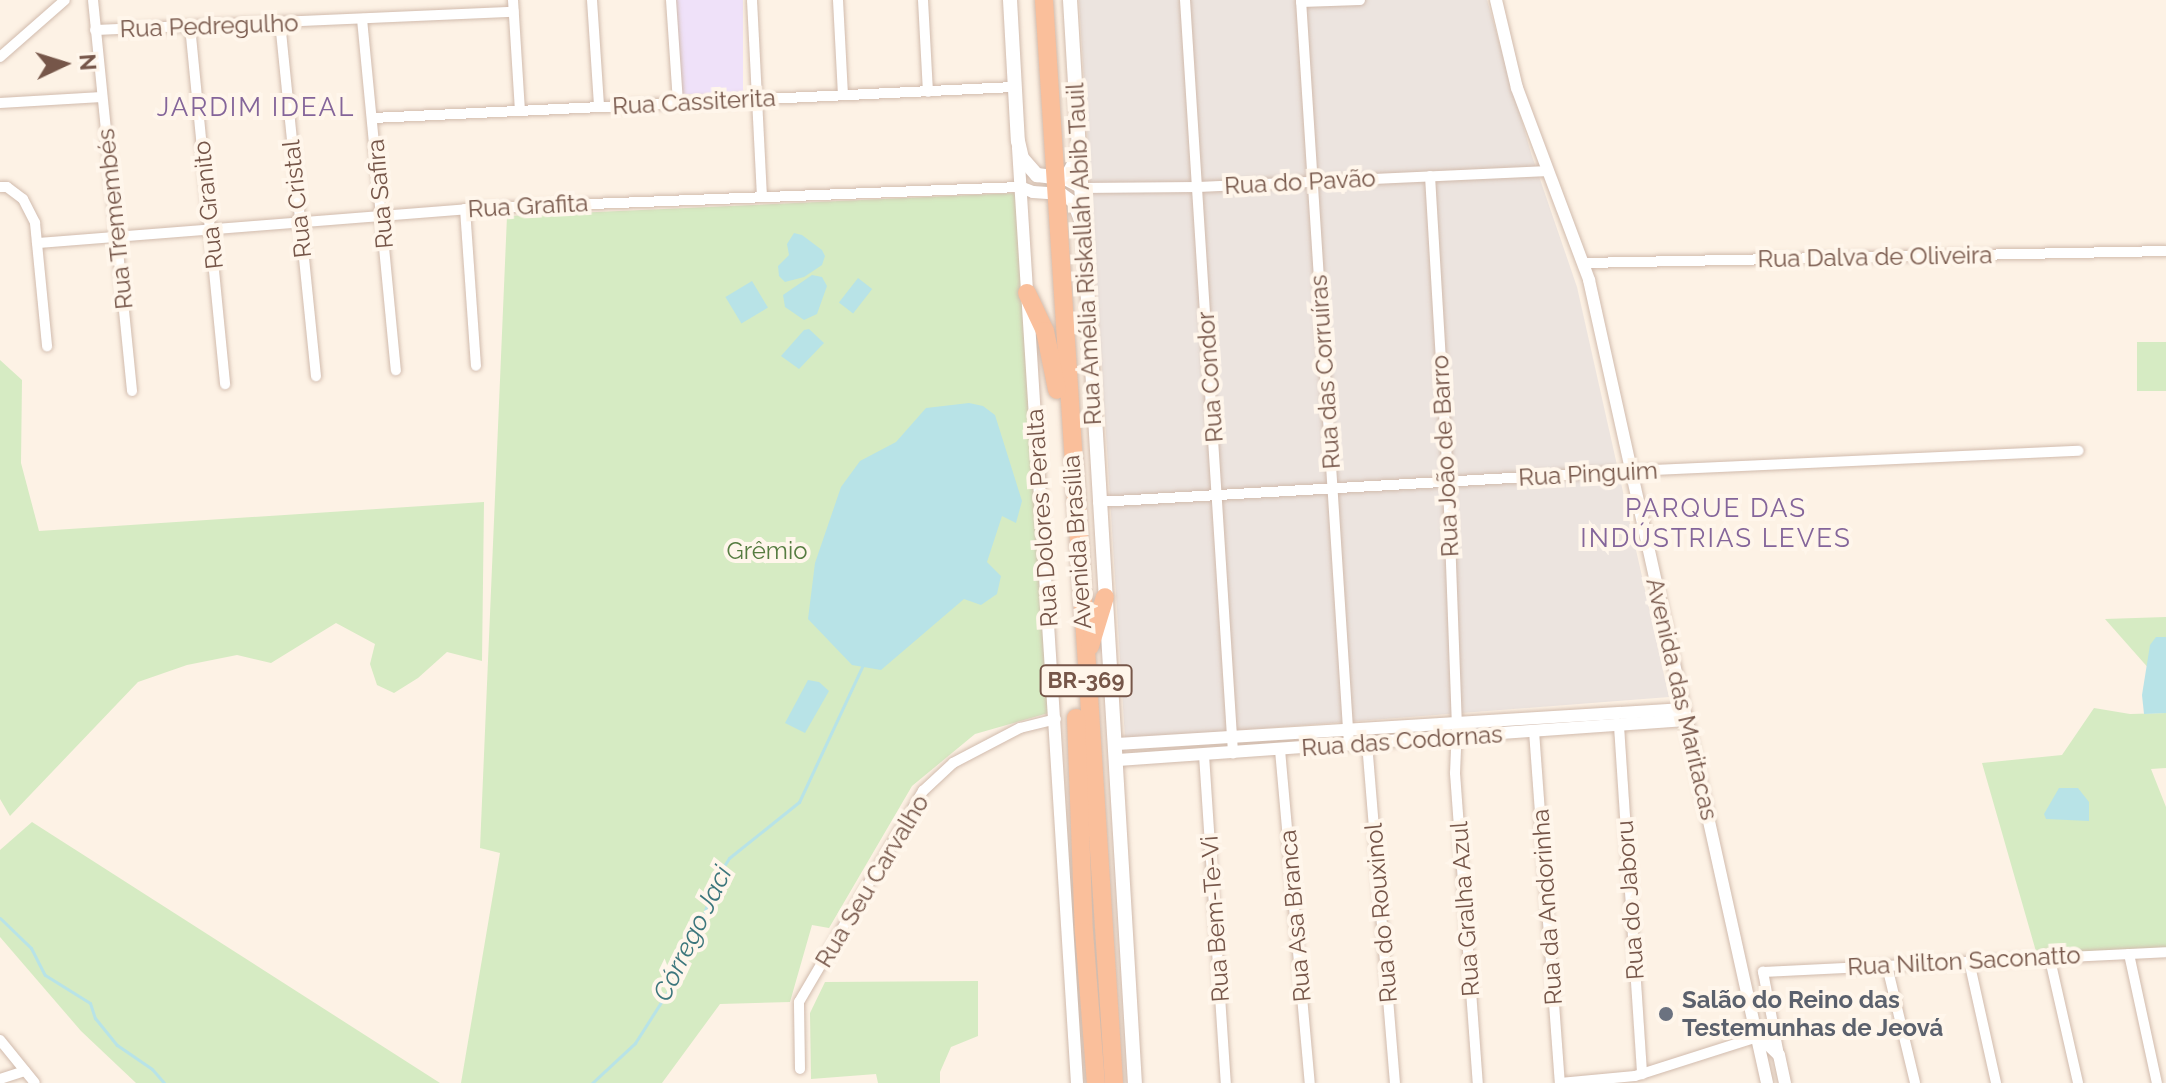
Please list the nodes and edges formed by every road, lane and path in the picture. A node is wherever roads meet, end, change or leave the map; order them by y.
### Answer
1 (65, 0) edge
2 (93, 0) edge
3 (513, 0) edge
4 (592, 0) edge
5 (671, 0) edge
6 (752, 0) edge
7 (838, 0) edge
8 (923, 0) edge
9 (1010, 0) edge
10 (1033, 0) edge
11 (1044, 0) edge
12 (1070, 0) edge
13 (1185, 0) edge
14 (1360, 0) edge
15 (1496, 0) edge
16 (1301, 1) edge
17 (514, 12) junction
18 (362, 19) junction
19 (280, 22) junction
20 (190, 26) junction
21 (95, 30) junction
22 (0, 57) edge
23 (1014, 87) junction
24 (928, 92) junction
25 (843, 95) junction
26 (102, 97) junction
27 (758, 99) junction
28 (0, 103) edge
29 (678, 103) junction
30 (599, 106) junction
31 (520, 110) junction
32 (373, 118) junction
33 (1018, 141) junction
34 (1077, 158) junction
35 (1549, 171) junction
36 (1430, 176) junction
37 (1312, 180) junction
38 (1050, 185) junction
39 (0, 187) edge
40 (1020, 187) junction
41 (1198, 187) junction
42 (1080, 188) junction
43 (762, 196) junction
44 (465, 209) junction
45 (1023, 217) junction
46 (382, 218) junction
47 (299, 223) junction
48 (1083, 229) junction
49 (212, 232) junction
50 (116, 237) junction
51 (37, 243) junction
52 (2166, 251) edge
53 (1584, 263) junction
54 (1027, 293) junction
55 (47, 346) dead end
56 (476, 366) dead end
57 (396, 370) dead end
58 (316, 376) dead end
59 (225, 384) dead end
60 (1057, 390) junction
61 (132, 391) dead end
62 (2079, 451) dead end
63 (1631, 471) junction
64 (1448, 482) junction
65 (1332, 490) junction
66 (1217, 497) junction
67 (1098, 502) junction
68 (1105, 597) junction
69 (1086, 692) junction
70 (1685, 715) junction
71 (1560, 716) junction
72 (1056, 719) junction
73 (1619, 726) junction
74 (1382, 727) junction
75 (1348, 730) junction
76 (1457, 730) junction
77 (1560, 730) junction
78 (1534, 731) junction
79 (1232, 737) junction
80 (1384, 741) junction
81 (1367, 743) junction
82 (1117, 744) junction
83 (1349, 745) junction
84 (1280, 750) junction
85 (1233, 753) junction
86 (1204, 755) junction
87 (1118, 760) junction
88 (2166, 952) edge
89 (2129, 954) junction
90 (2049, 955) junction
91 (1969, 961) junction
92 (1887, 966) junction
93 (1757, 1035) junction
94 (0, 1040) edge
95 (1779, 1055) junction
96 (800, 1069) dead end
97 (25, 1071) junction
98 (1642, 1074) junction
99 (1095, 1078) edge
100 (0, 1079) edge
101 (35, 1083) edge
102 (1077, 1083) edge
103 (1114, 1083) edge
104 (1135, 1083) edge
105 (1226, 1083) edge
106 (1310, 1083) edge
107 (1395, 1083) edge
108 (1478, 1083) edge
109 (1560, 1083) edge
110 (1767, 1083) edge
111 (1785, 1083) edge
112 (1915, 1083) edge
113 (1996, 1083) edge
114 (2078, 1083) edge
115 (2157, 1083) edge

1 - 22 street
2 - 21 street, Rua Tremembés
3 - 17 street
4 - 30 street
5 - 29 street
6 - 27 street
7 - 25 street
8 - 24 street
9 - 23 main road, Rua Dolores Peralta
10 - 38 highway, Avenida Brasília / BR-369
11 - 38 highway, Avenida Brasília / BR-369
12 - 34 main road, Rua Amélia Riskallah Abib Tauil
13 - 41 street, Rua Condor
14 - 16 street
15 - 35 street, Avenida das Maritacas
16 - 37 street, Rua das Corruíras
17 - 18 street, Rua Pedregulho
17 - 31 street
18 - 19 street, Rua Pedregulho
18 - 32 street, Rua Safira
19 - 20 street, Rua Pedregulho
19 - 47 street, Rua Cristal
20 - 21 street, Rua Pedregulho
20 - 49 street, Rua Granito
21 - 26 street, Rua Tremembés
23 - 24 street, Rua Cassiterita
23 - 33 main road, Rua Dolores Peralta
24 - 25 street, Rua Cassiterita
25 - 27 street, Rua Cassiterita
26 - 28 street
26 - 50 street, Rua Tremembés
27 - 29 street, Rua Cassiterita
27 - 43 street
29 - 30 street, Rua Cassiterita
30 - 31 street, Rua Cassiterita
31 - 32 street, Rua Cassiterita
32 - 46 street, Rua Safira
33 - 38 main road
33 - 40 street, Rua Dolores Peralta
34 - 38 main road
34 - 42 main road, Rua Amélia Riskallah Abib Tauil
35 - 36 street, Rua do Pavão
35 - 53 street, Avenida das Maritacas
36 - 37 street, Rua do Pavão
36 - 64 street, Rua João de Barro
37 - 41 street, Rua do Pavão
37 - 65 street, Rua das Corruíras
38 - 40 street
38 - 42 street, Rua do Pavão
38 - 45 street
38 - 48 street
38 - 60 highway, Avenida Brasília / BR-369
38 - 69 highway, Avenida Brasília / BR-369
39 - 51 street
40 - 43 street, Rua Grafita
40 - 45 street, Rua Dolores Peralta
41 - 42 street, Rua do Pavão
41 - 66 street, Rua Condor
42 - 48 main road, Rua Amélia Riskallah Abib Tauil
43 - 44 street, Rua Grafita
44 - 46 street, Rua Grafita
44 - 56 street
45 - 54 street, Rua Dolores Peralta
46 - 47 street, Rua Grafita
46 - 57 street, Rua Safira
47 - 49 street, Rua Grafita
47 - 58 street, Rua Cristal
48 - 67 main road, Rua Amélia Riskallah Abib Tauil
49 - 50 street, Rua Grafita
49 - 59 street, Rua Granito
50 - 51 street, Rua Grafita
50 - 61 street, Rua Tremembés
51 - 55 street
52 - 53 street, Rua Dalva de Oliveira
53 - 63 street, Avenida das Maritacas
54 - 60 highway
54 - 72 street, Rua Dolores Peralta
60 - 99 highway, Avenida Brasília / BR-369
62 - 63 street, Rua Pinguim
63 - 64 street, Rua Pinguim
63 - 70 street, Avenida das Maritacas
64 - 65 street, Rua Pinguim
64 - 76 street, Rua João de Barro
65 - 66 street, Rua Pinguim
65 - 75 street, Rua das Corruíras
66 - 67 street, Rua Pinguim
66 - 79 street, Rua Condor
67 - 68 main road, Rua Amélia Riskallah Abib Tauil
68 - 69 highway
68 - 82 main road, Rua Amélia Riskallah Abib Tauil
69 - 103 highway, Avenida Brasília / BR-369
70 - 71 street, Rua das Codornas
70 - 73 street, Rua das Codornas
70 - 93 street, Avenida das Maritacas
71 - 76 street, Rua das Codornas
71 - 77 street
72 - 96 street, Rua Seu Carvalho
72 - 102 street, Rua Dolores Peralta
73 - 77 street, Rua das Codornas
73 - 98 street, Rua do Jaboru
74 - 75 street, Rua das Codornas
74 - 76 street, Rua das Codornas
74 - 80 street
75 - 79 street, Rua das Codornas
75 - 83 street, Rua das Corruíras
76 - 78 street, Rua das Codornas
76 - 80 street, Rua das Codornas
76 - 108 street, Rua Gralha Azul
77 - 78 street, Rua das Codornas
78 - 109 street, Rua da Andorinha
79 - 82 street, Rua das Codornas
79 - 85 street, Rua Condor
80 - 81 street, Rua das Codornas
81 - 83 street, Rua das Codornas
81 - 107 street, Rua do Rouxinol
82 - 87 main road, Rua Amélia Riskallah Abib Tauil
83 - 84 street, Rua das Codornas
84 - 85 street, Rua das Codornas
84 - 106 street, Rua Asa Branca
85 - 86 street, Rua das Codornas
86 - 87 street, Rua das Codornas
86 - 105 street, Rua Bem-Te-Vi
87 - 104 main road, Rua Amélia Riskallah Abib Tauil
88 - 89 street, Rua Nilton Saconatto
89 - 90 street, Rua Nilton Saconatto
89 - 115 street
90 - 91 street, Rua Nilton Saconatto
90 - 114 street
91 - 92 street, Rua Nilton Saconatto
91 - 113 street
92 - 95 street, Rua Nilton Saconatto
92 - 112 street
93 - 95 street
93 - 98 street
93 - 110 street, Avenida das Maritacas
94 - 97 street
95 - 111 street
97 - 100 street
97 - 101 street
98 - 109 street

